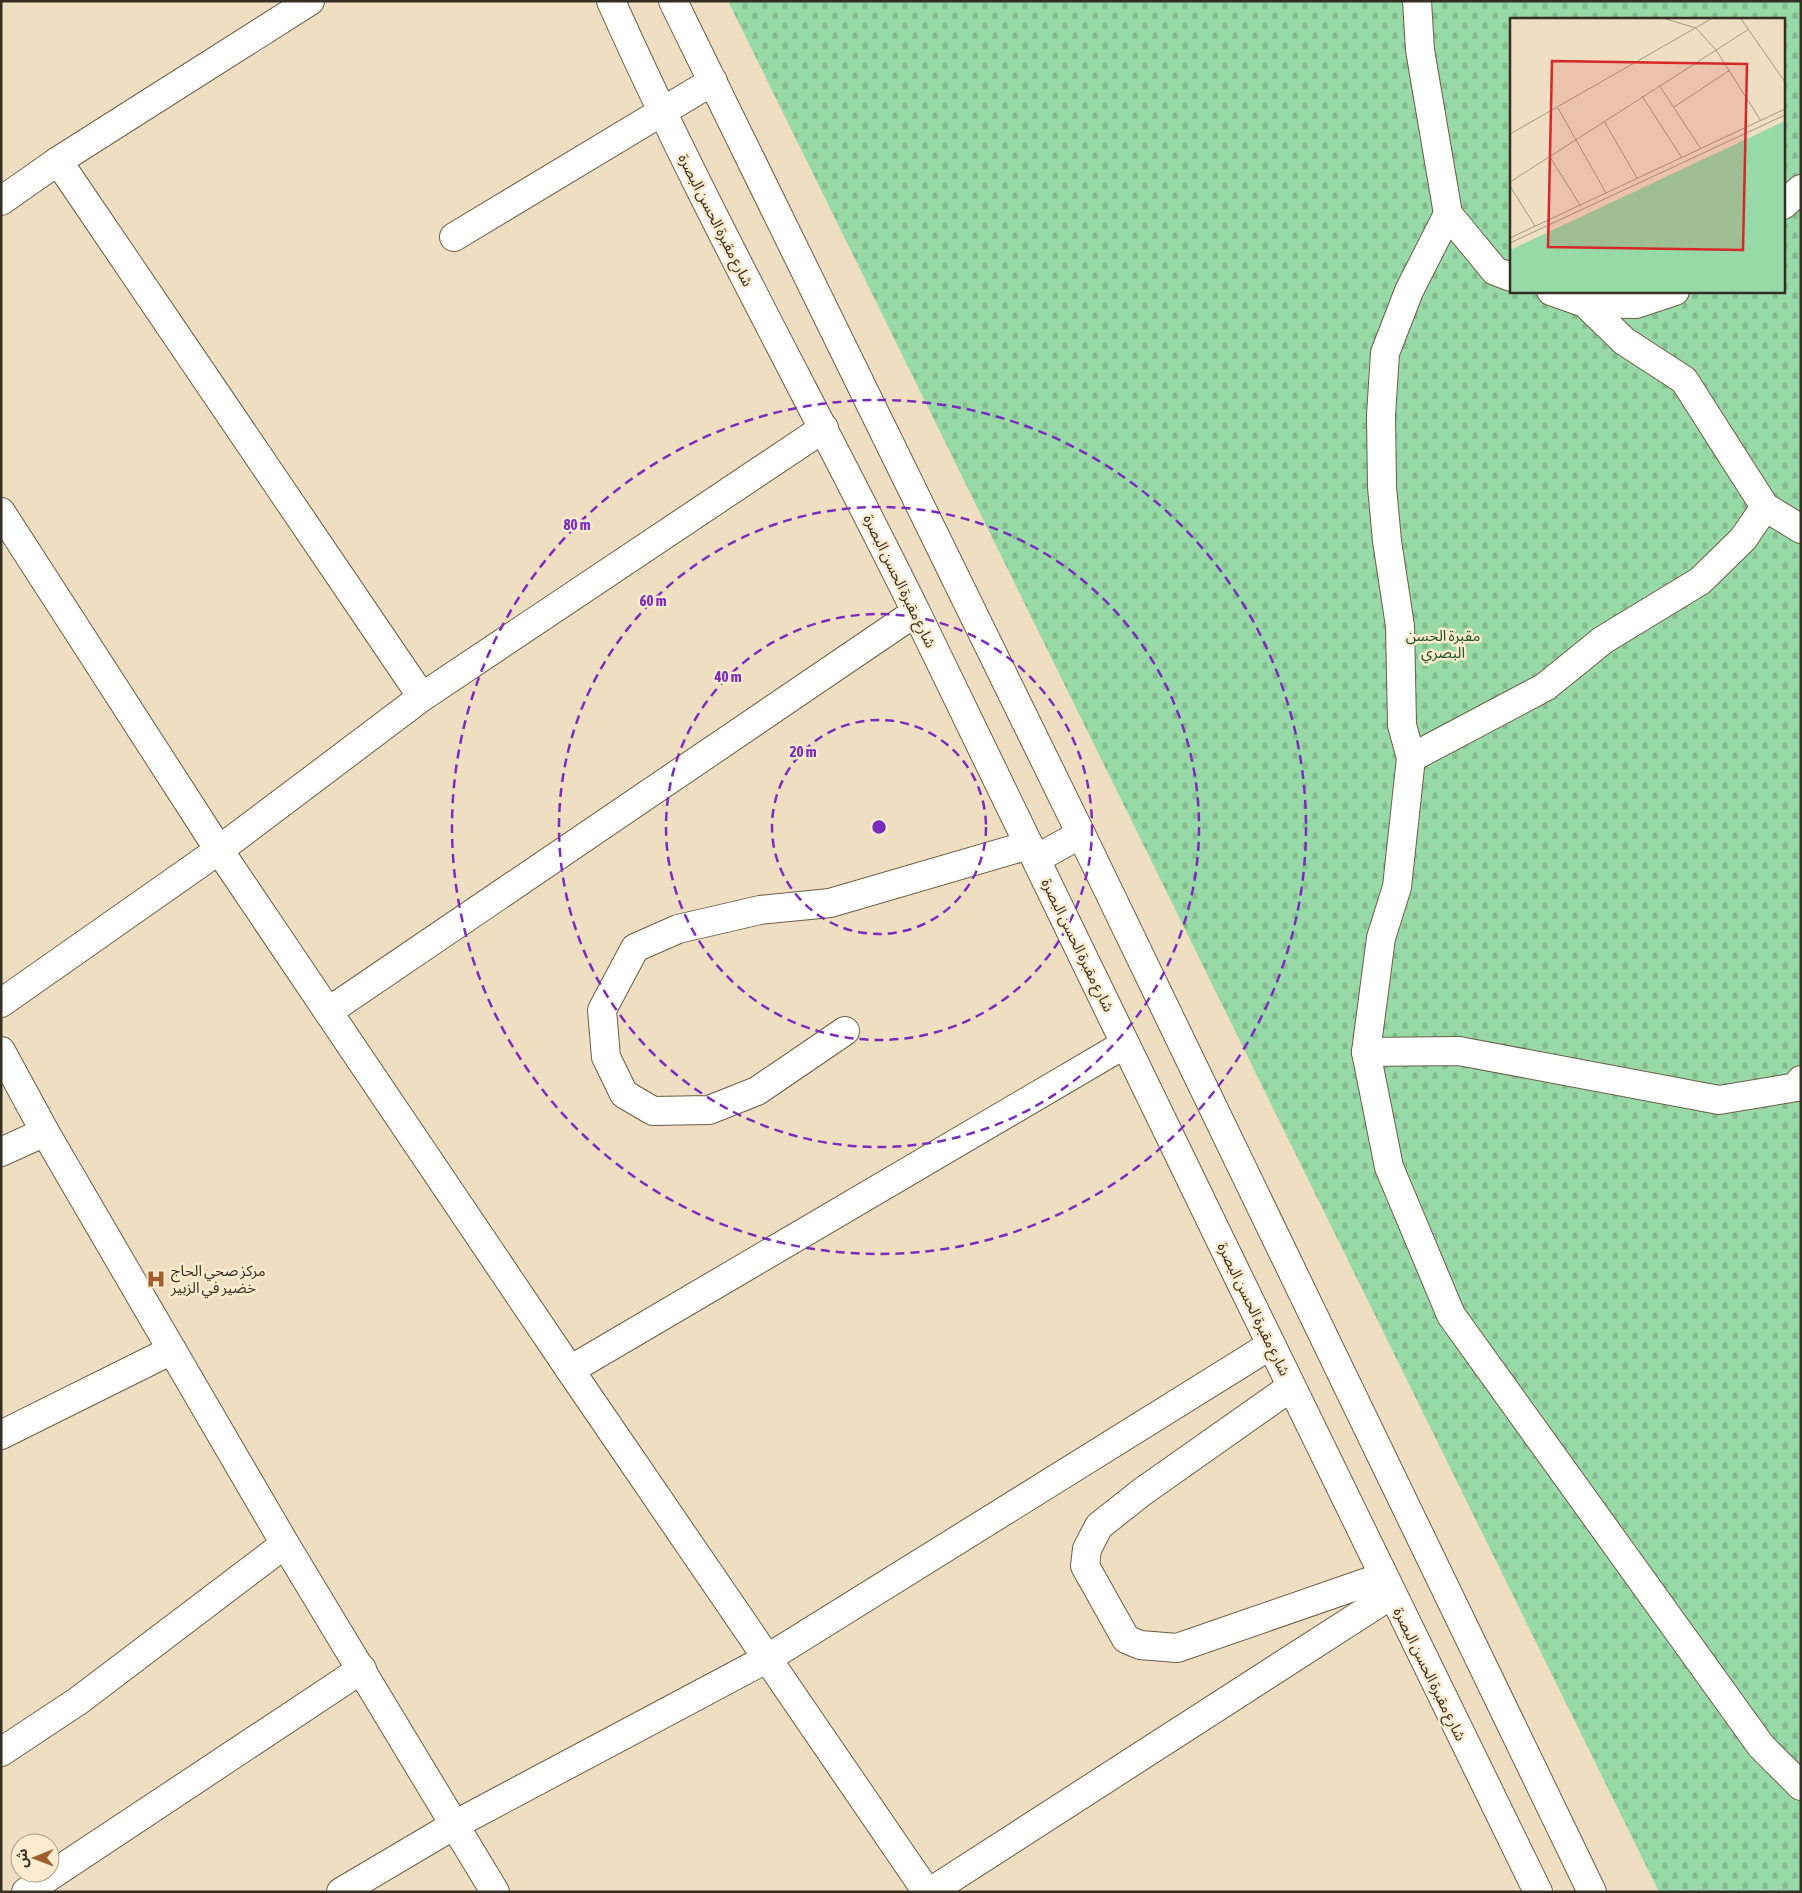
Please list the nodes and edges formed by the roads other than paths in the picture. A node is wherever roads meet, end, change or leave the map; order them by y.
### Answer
1 (310, 1) edge
2 (611, 1) edge
3 (674, 1) edge
4 (1417, 1) edge
5 (713, 81) junction
6 (661, 113) junction
7 (58, 160) junction
8 (1801, 189) edge
9 (1, 201) edge
10 (1784, 204) edge
11 (1448, 214) junction
12 (454, 237) dead end
13 (1510, 277) edge
14 (1554, 292) edge
15 (1671, 292) edge
16 (1585, 303) junction
17 (824, 428) junction
18 (1765, 506) junction
19 (1, 512) edge
20 (1801, 528) edge
21 (916, 612) junction
22 (422, 697) junction
23 (1411, 758) junction
24 (1081, 834) junction
25 (219, 850) junction
26 (1033, 852) junction
27 (1, 1004) edge
28 (329, 1011) junction
29 (845, 1031) dead end
30 (1125, 1044) junction
31 (1, 1051) edge
32 (1366, 1052) junction
33 (1800, 1085) edge
34 (45, 1132) junction
35 (1, 1152) edge
36 (1271, 1345) junction
37 (172, 1350) junction
38 (570, 1370) junction
39 (1292, 1387) junction
40 (1, 1435) edge
41 (285, 1544) junction
42 (1387, 1586) junction
43 (768, 1658) junction
44 (362, 1669) junction
45 (1, 1752) edge
46 (1801, 1786) edge
47 (456, 1824) junction
48 (26, 1892) edge
49 (341, 1892) edge
50 (495, 1892) edge
51 (929, 1892) edge
52 (1538, 1892) edge
53 (1592, 1892) edge

1 - 7 street
2 - 6 street, شارع مقبرة الحسن البصرة
3 - 5 street
4 - 11 street
5 - 6 street
5 - 24 street
6 - 12 street
6 - 17 street, شارع مقبرة الحسن البصرة
7 - 9 street
7 - 22 street
8 - 10 street
11 - 13 street
11 - 23 street
14 - 16 street
15 - 16 street
16 - 18 street
17 - 21 street, شارع مقبرة الحسن البصرة
17 - 22 street
18 - 20 street
18 - 23 street
19 - 25 street
21 - 26 street, شارع مقبرة الحسن البصرة
21 - 28 street
22 - 25 street
23 - 32 street
24 - 26 street
24 - 53 street
25 - 27 street
25 - 28 street
26 - 29 street
26 - 30 street, شارع مقبرة الحسن البصرة
28 - 38 street
30 - 36 street, شارع مقبرة الحسن البصرة
30 - 38 street
31 - 34 street
32 - 33 street
32 - 46 street
34 - 35 street
34 - 37 street
36 - 39 street, شارع مقبرة الحسن البصرة
36 - 43 street
37 - 40 street
37 - 41 street
38 - 43 street
39 - 42 street, شارع مقبرة الحسن البصرة
39 - 42 street
41 - 44 street
41 - 45 street
42 - 51 street
42 - 52 street, شارع مقبرة الحسن البصرة
43 - 47 street
43 - 51 street
44 - 47 street
44 - 48 street
47 - 49 street
47 - 50 street

